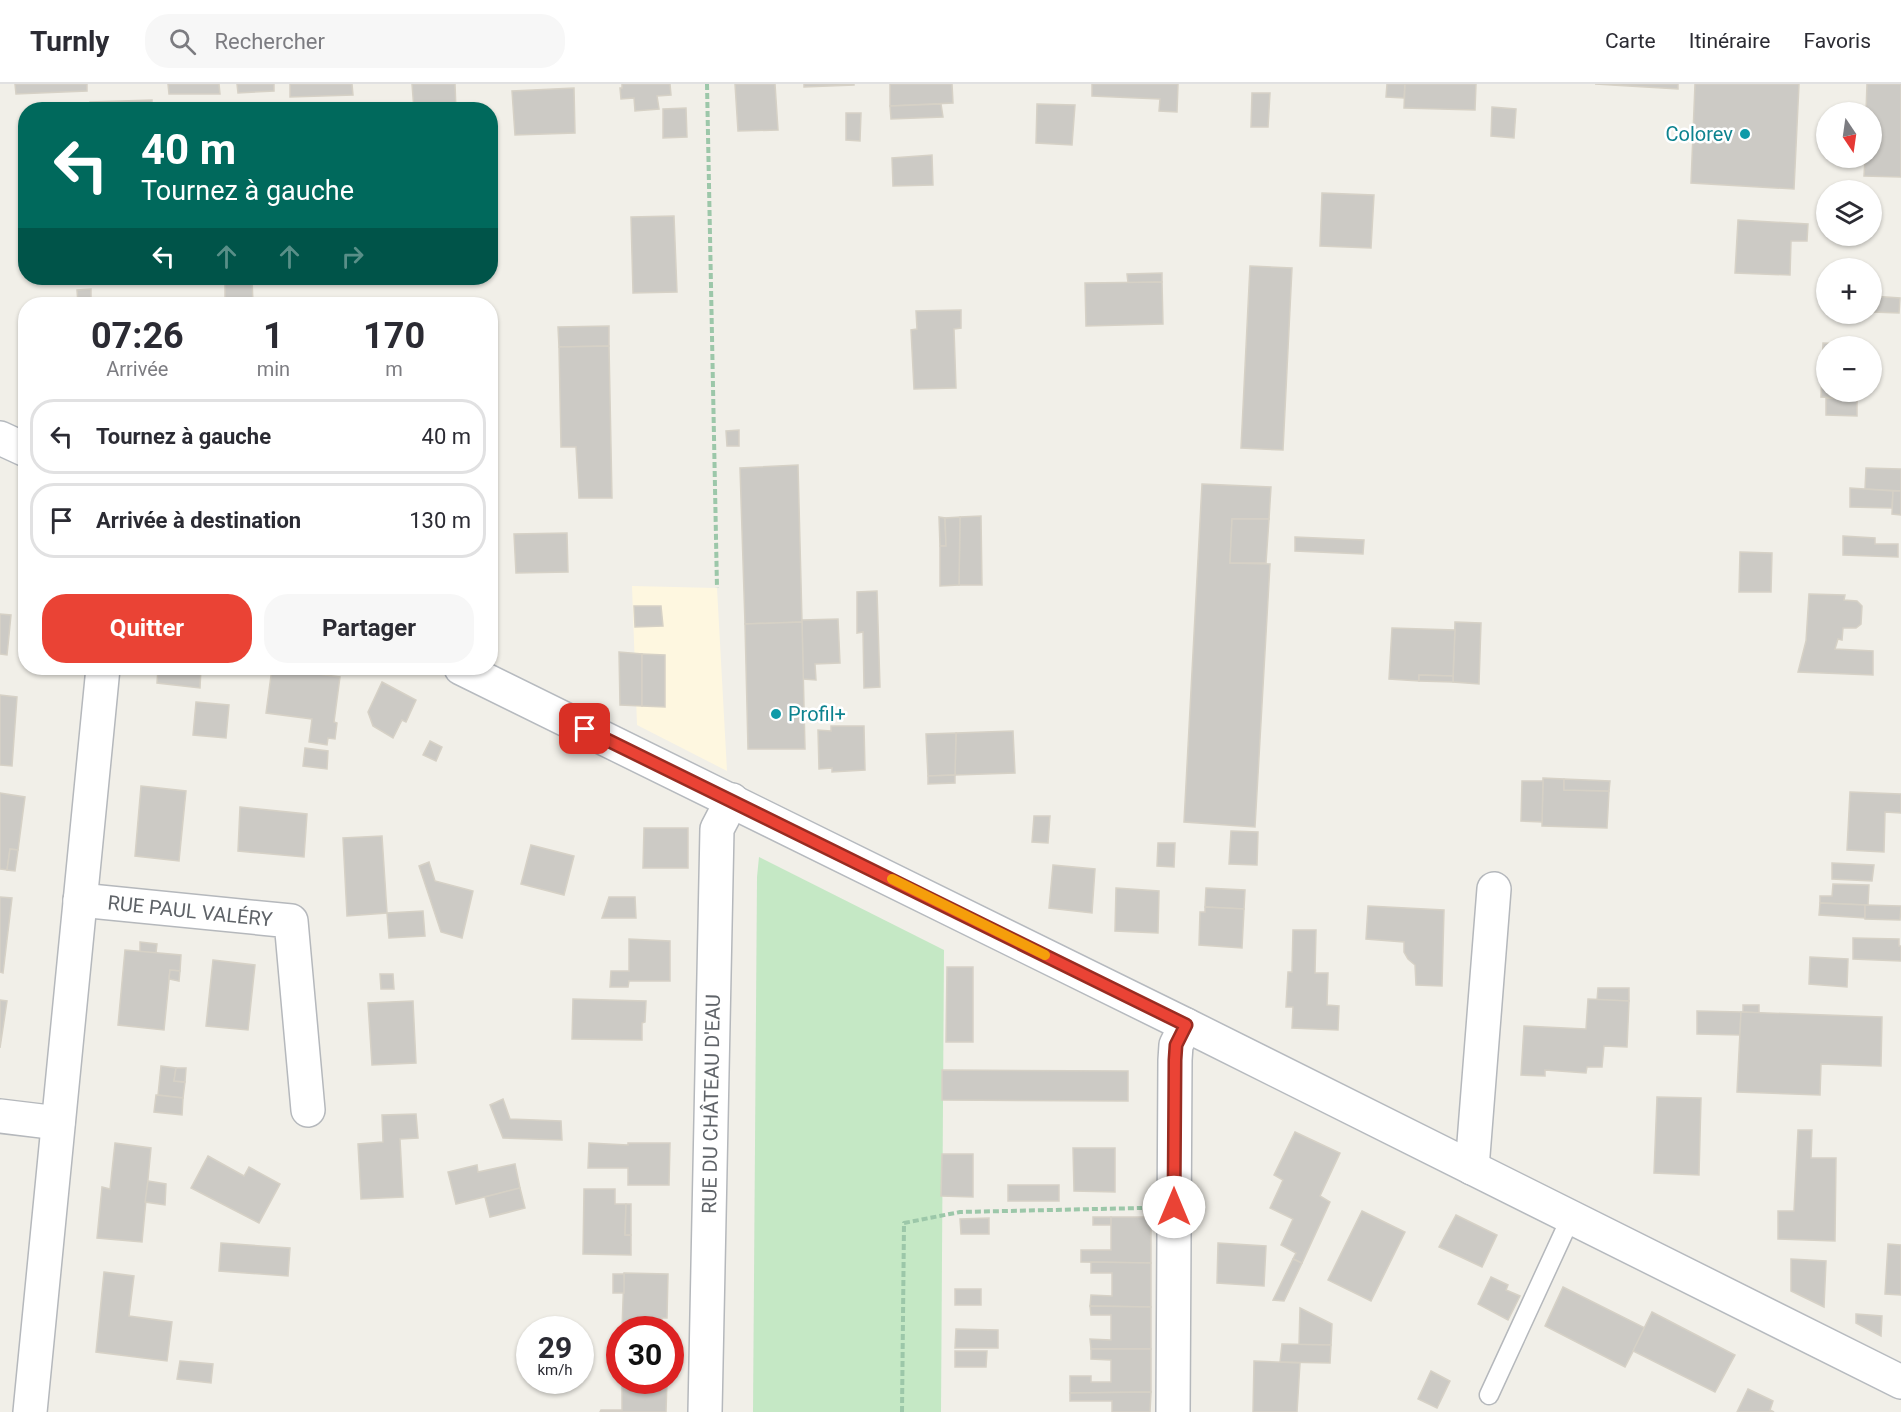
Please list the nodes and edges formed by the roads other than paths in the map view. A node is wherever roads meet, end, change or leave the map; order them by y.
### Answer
1 (0, 438) edge
2 (18, 446) edge
3 (102, 675) edge
4 (475, 675) edge
5 (732, 800) junction
6 (1494, 889) dead end
7 (80, 900) junction
8 (1186, 1025) junction
9 (308, 1110) dead end
10 (0, 1116) edge
11 (57, 1123) junction
12 (1472, 1168) junction
13 (1571, 1217) junction
14 (1901, 1382) edge
15 (1489, 1395) dead end
16 (30, 1412) edge
17 (705, 1412) edge
18 (1173, 1412) edge

1 - 2 street
3 - 7 street, RUE PAUL VALÉRY
4 - 5 street
5 - 8 street
5 - 17 street, RUE DU CHÂTEAU D'EAU
6 - 12 street
7 - 9 street, RUE PAUL VALÉRY
7 - 11 street, RUE PAUL VALÉRY
8 - 12 street
8 - 18 street
10 - 11 street
11 - 16 street, RUE PAUL VALÉRY
12 - 13 street
13 - 14 street
13 - 15 lane

